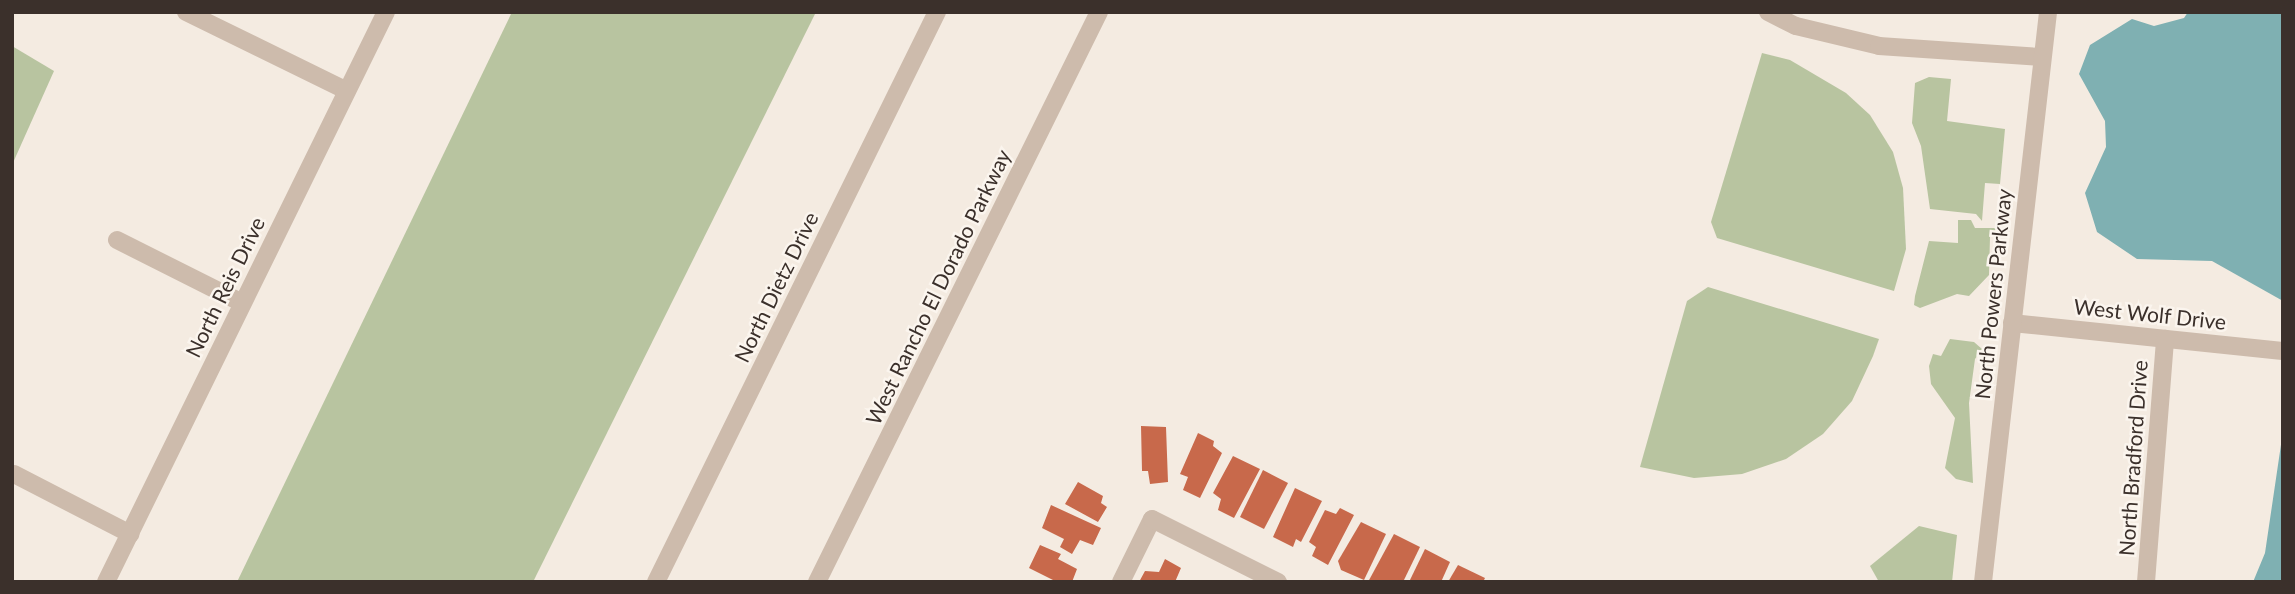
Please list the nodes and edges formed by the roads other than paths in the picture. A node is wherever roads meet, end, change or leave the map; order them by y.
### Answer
1 (186, 12) edge
2 (386, 12) edge
3 (937, 12) edge
4 (1100, 12) edge
5 (1768, 12) edge
6 (2048, 12) edge
7 (2042, 57) junction
8 (347, 92) junction
9 (117, 240) dead end
10 (242, 303) junction
11 (2012, 323) junction
12 (2165, 338) junction
13 (2283, 351) edge
14 (14, 474) edge
15 (130, 534) junction
16 (106, 582) edge
17 (656, 582) edge
18 (817, 582) edge
19 (1121, 582) edge
20 (1278, 582) edge
21 (1983, 582) edge
22 (2146, 582) edge

1 - 8 street
2 - 8 street, North Reis Drive
3 - 17 street, North Dietz Drive
4 - 18 street, West Rancho El Dorado Parkway
5 - 7 street
6 - 7 street, North Powers Parkway
7 - 11 street, North Powers Parkway
8 - 10 street, North Reis Drive
9 - 10 street
10 - 15 street, North Reis Drive
11 - 12 street, West Wolf Drive
11 - 21 street, North Powers Parkway
12 - 13 street, West Wolf Drive
12 - 22 street, North Bradford Drive
14 - 15 street
15 - 16 street, North Reis Drive
19 - 20 street

